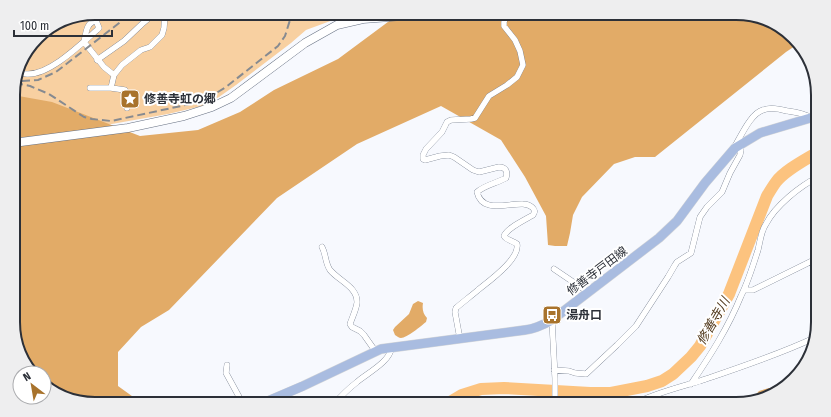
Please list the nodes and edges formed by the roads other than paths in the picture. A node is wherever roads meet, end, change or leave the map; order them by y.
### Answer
1 (147, 20) edge
2 (163, 20) edge
3 (359, 20) edge
4 (505, 20) edge
5 (97, 60) junction
6 (23, 73) edge
7 (114, 75) junction
8 (90, 88) dead end
9 (111, 88) junction
10 (126, 108) dead end
11 (811, 116) edge
12 (811, 118) edge
13 (20, 143) edge
14 (736, 148) junction
15 (811, 180) edge
16 (322, 247) dead end
17 (811, 262) edge
18 (554, 269) dead end
19 (744, 290) junction
20 (588, 292) junction
21 (552, 320) junction
22 (460, 339) junction
23 (809, 340) edge
24 (391, 348) junction
25 (376, 352) junction
26 (227, 364) dead end
27 (554, 370) junction
28 (691, 384) junction
29 (239, 397) edge
30 (277, 397) edge
31 (341, 397) edge
32 (555, 397) edge
33 (649, 397) edge

1 - 5 street
2 - 7 street
3 - 13 street
4 - 22 street
5 - 6 street
5 - 7 street
7 - 9 street
8 - 9 street
9 - 10 street
11 - 14 street
12 - 14 main road, 修善寺戸田線
14 - 20 main road, 修善寺戸田線
14 - 27 street
15 - 19 street
16 - 25 street
17 - 19 street
18 - 20 street
19 - 28 street
20 - 21 main road, 修善寺戸田線
21 - 22 main road, 修善寺戸田線
21 - 27 street
22 - 24 main road, 修善寺戸田線
23 - 28 street
24 - 25 main road, 修善寺戸田線
24 - 31 street
25 - 30 main road, 修善寺戸田線
26 - 29 street
27 - 32 street
28 - 33 street

